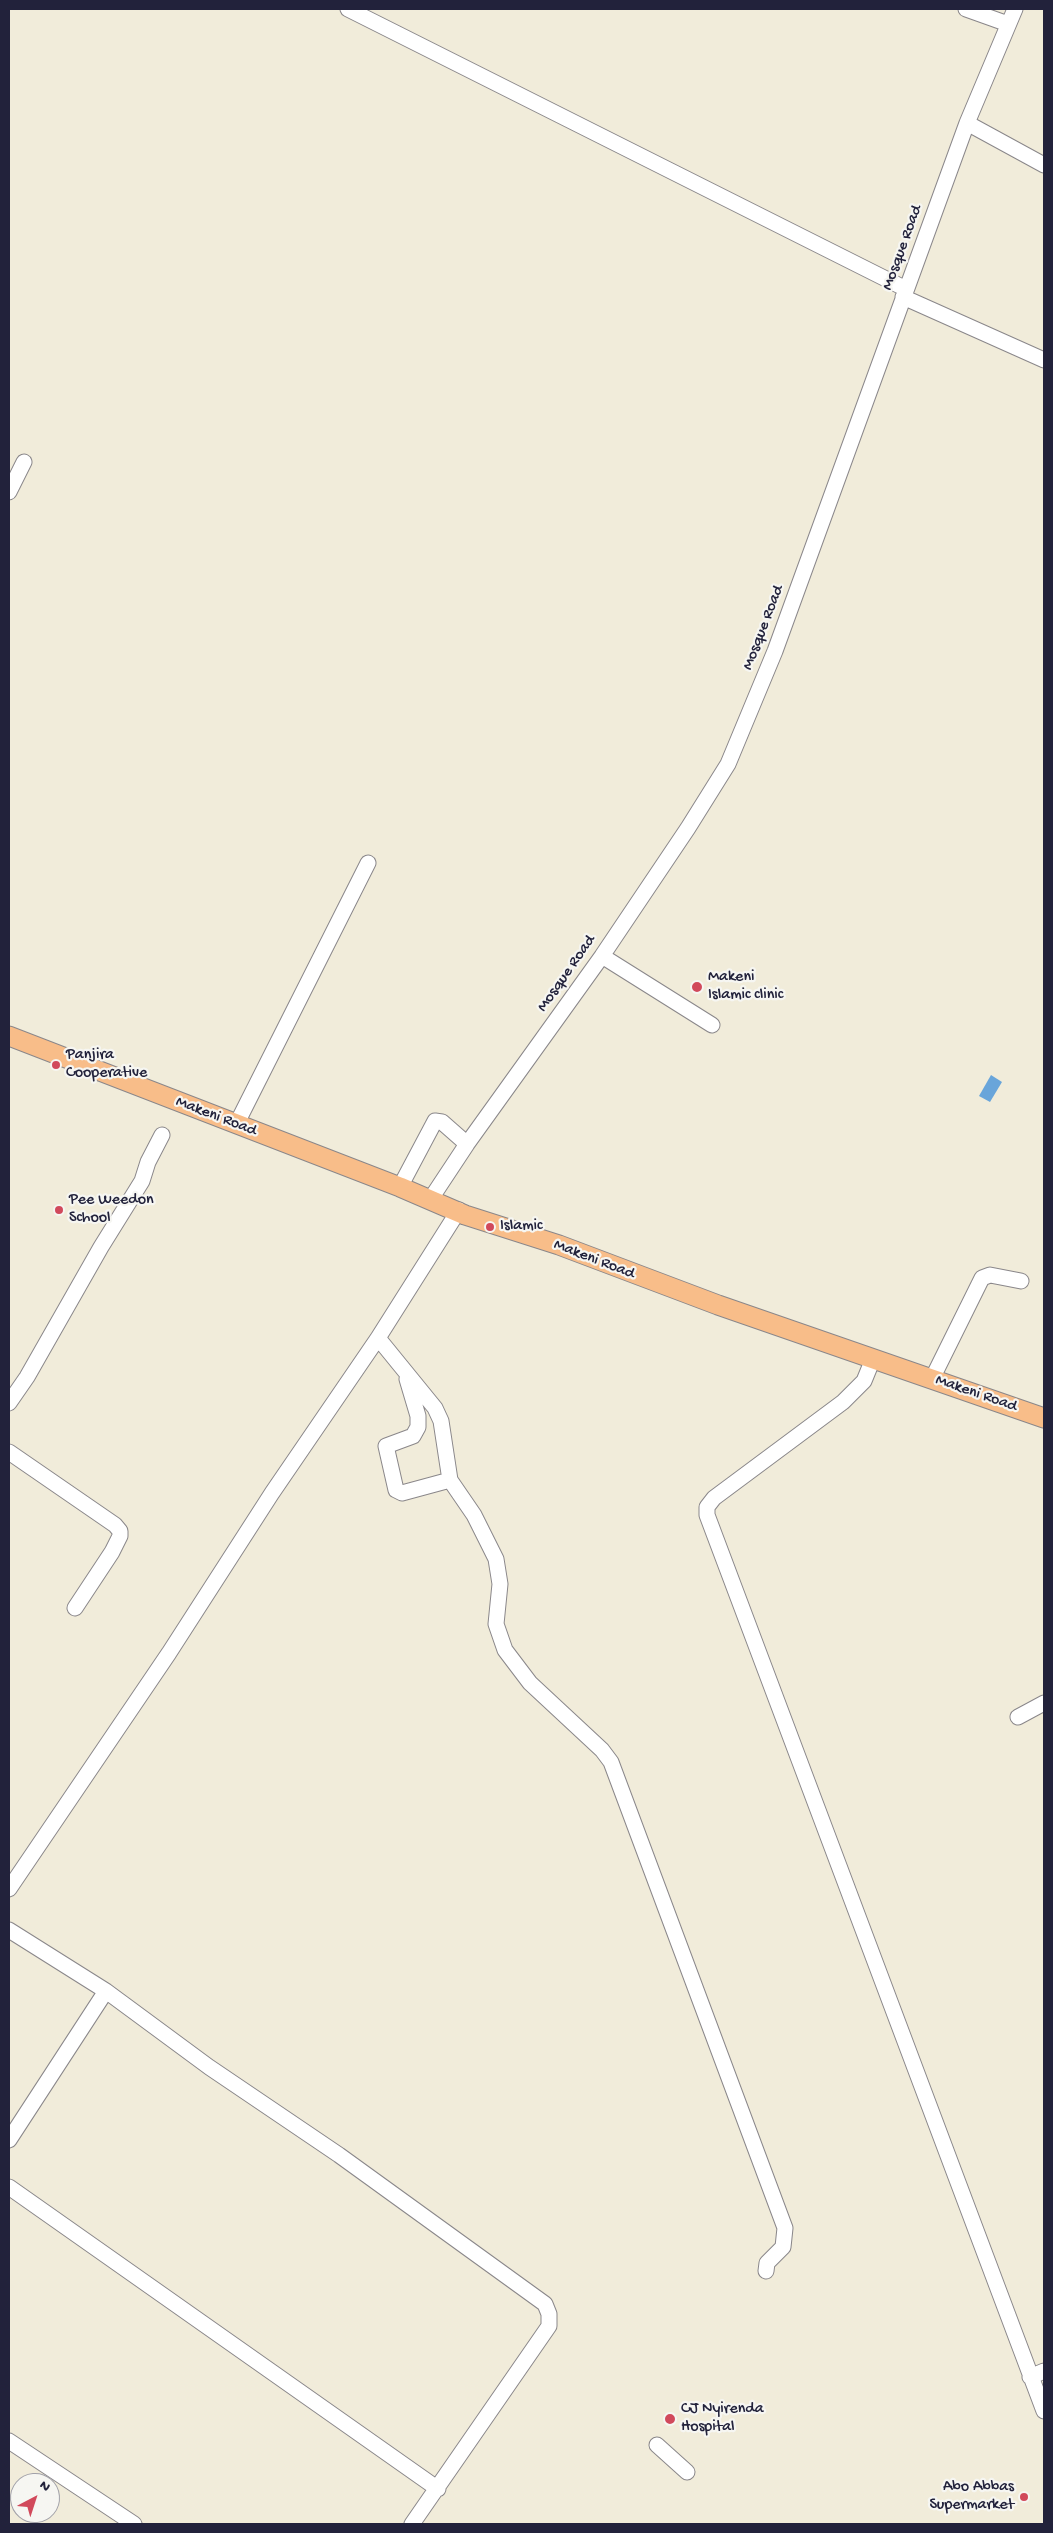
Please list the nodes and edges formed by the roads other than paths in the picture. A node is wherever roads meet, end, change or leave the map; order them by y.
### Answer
1 (348, 9) edge
2 (966, 9) edge
3 (1015, 9) edge
4 (1008, 24) junction
5 (967, 123) junction
6 (1044, 166) edge
7 (905, 293) junction
8 (1044, 360) edge
9 (24, 462) dead end
10 (9, 492) edge
11 (368, 863) dead end
12 (602, 956) junction
13 (712, 1025) dead end
14 (9, 1036) edge
15 (236, 1125) junction
16 (162, 1135) dead end
17 (468, 1144) junction
18 (400, 1187) junction
19 (430, 1200) junction
20 (459, 1210) junction
21 (1021, 1281) dead end
22 (378, 1338) junction
23 (873, 1359) junction
24 (404, 1371) junction
25 (932, 1379) junction
26 (9, 1403) edge
27 (1044, 1418) edge
28 (9, 1452) edge
29 (450, 1480) junction
30 (75, 1608) dead end
31 (1044, 1703) edge
32 (1018, 1717) dead end
33 (9, 1889) edge
34 (9, 1930) edge
35 (106, 1992) junction
36 (9, 2140) edge
37 (9, 2187) edge
38 (766, 2271) dead end
39 (1044, 2372) edge
40 (1030, 2377) junction
41 (1044, 2411) edge
42 (9, 2441) edge
43 (657, 2445) dead end
44 (686, 2472) dead end
45 (438, 2489) junction
46 (134, 2524) edge
47 (412, 2524) edge

1 - 7 street
2 - 4 street
3 - 4 street, Mosque Road
4 - 5 street, Mosque Road
5 - 6 street
5 - 7 street, Mosque Road
7 - 8 street
7 - 12 street, Mosque Road
9 - 10 street
11 - 15 street
12 - 13 street
12 - 17 street, Mosque Road
14 - 15 main road, Makeni Road
15 - 18 main road, Makeni Road
16 - 26 street
17 - 18 street
17 - 19 street, Mosque Road
18 - 19 main road, Makeni Road
19 - 20 main road, Makeni Road
20 - 22 street
20 - 23 main road, Makeni Road
21 - 25 street
22 - 24 street
22 - 33 street
23 - 25 main road, Makeni Road
23 - 40 street
24 - 29 street
24 - 29 street
25 - 27 main road, Makeni Road
28 - 30 street
29 - 38 street
31 - 32 street
34 - 35 street
35 - 36 street
35 - 45 street
37 - 45 street
39 - 40 street
40 - 41 street
42 - 46 street
43 - 44 street
45 - 47 street

